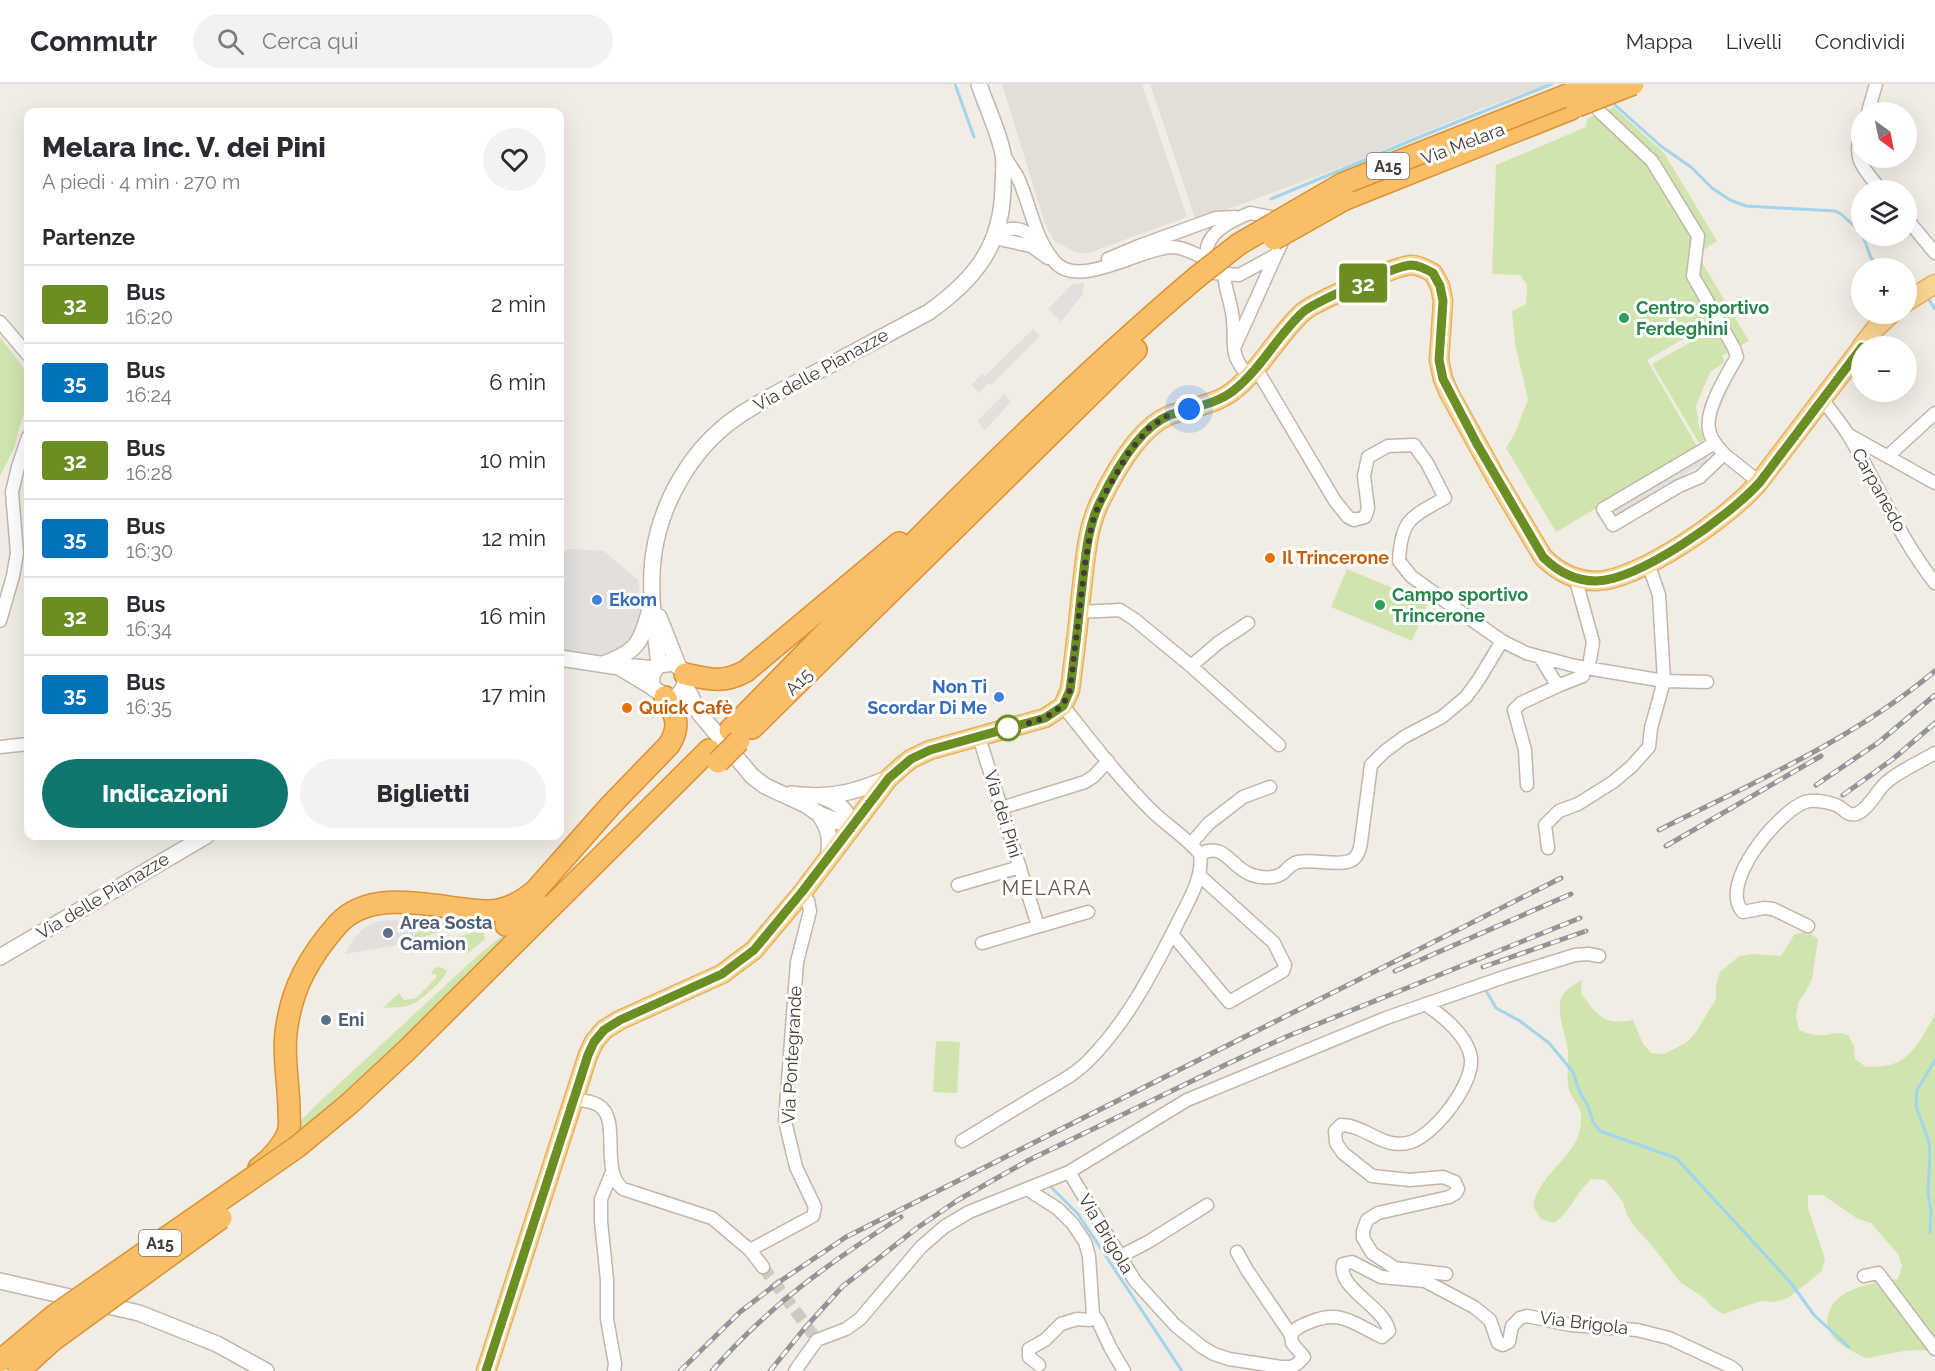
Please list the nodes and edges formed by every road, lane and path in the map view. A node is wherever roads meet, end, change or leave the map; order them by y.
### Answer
1 (979, 84) edge
2 (1617, 84) edge
3 (1633, 84) edge
4 (1876, 84) edge
5 (1593, 89) edge
6 (1872, 102) edge
7 (1004, 155) junction
8 (1864, 168) edge
9 (1873, 180) edge
10 (1312, 209) junction
11 (1240, 217) junction
12 (1271, 217) junction
13 (1917, 231) edge
14 (995, 236) junction
15 (1282, 242) junction
16 (1045, 249) junction
17 (1935, 253) edge
18 (1276, 255) junction
19 (1056, 263) junction
20 (1084, 270) junction
21 (1203, 274) junction
22 (1224, 274) junction
23 (1935, 284) edge
24 (1917, 295) edge
25 (1156, 320) junction
26 (0, 322) edge
27 (1881, 324) edge
28 (1870, 336) edge
29 (24, 350) edge
30 (1233, 350) junction
31 (1851, 361) edge
32 (1252, 373) junction
33 (1822, 399) junction
34 (1935, 413) edge
35 (1849, 435) junction
36 (1715, 443) junction
37 (24, 448) edge
38 (1724, 454) junction
39 (1888, 456) junction
40 (1760, 482) junction
41 (974, 483) junction
42 (1935, 483) edge
43 (1648, 563) junction
44 (1575, 577) junction
45 (1935, 583) edge
46 (5, 584) edge
47 (652, 600) junction
48 (1079, 612) junction
49 (0, 621) edge
50 (1248, 623) dead end
51 (1502, 641) junction
52 (1540, 657) junction
53 (564, 659) edge
54 (1590, 660) dead end
55 (603, 664) junction
56 (1191, 666) junction
57 (657, 667) junction
58 (619, 668) junction
59 (1583, 676) dead end
60 (1664, 681) junction
61 (1707, 682) dead end
62 (674, 684) junction
63 (1560, 685) junction
64 (1063, 706) junction
65 (735, 735) junction
66 (979, 737) junction
67 (24, 744) edge
68 (1279, 745) dead end
69 (0, 747) edge
70 (1935, 753) edge
71 (713, 756) junction
72 (1108, 761) junction
73 (889, 778) junction
74 (1527, 785) dead end
75 (1270, 787) dead end
76 (779, 793) junction
77 (823, 797) junction
78 (1001, 808) junction
79 (819, 814) junction
80 (852, 827) junction
81 (630, 830) junction
82 (199, 840) edge
83 (1548, 848) dead end
84 (1196, 849) junction
85 (828, 859) junction
86 (1020, 867) junction
87 (1199, 875) junction
88 (958, 885) dead end
89 (802, 892) junction
90 (1088, 912) dead end
91 (506, 925) dead end
92 (1038, 926) junction
93 (1808, 926) dead end
94 (1172, 934) junction
95 (982, 943) dead end
96 (1599, 956) dead end
97 (0, 957) edge
98 (1425, 1004) junction
99 (575, 1099) junction
100 (326, 1133) junction
101 (962, 1141) dead end
102 (612, 1172) junction
103 (1069, 1172) junction
104 (1027, 1189) junction
105 (1207, 1205) dead end
106 (197, 1217) junction
107 (750, 1250) junction
108 (1237, 1252) dead end
109 (1119, 1257) junction
110 (763, 1267) tunnel mouth
111 (1446, 1274) dead end
112 (1864, 1276) dead end
113 (0, 1281) edge
114 (1093, 1315) junction
115 (1290, 1335) junction
116 (1935, 1349) edge
117 (1214, 1354) junction
118 (0, 1360) edge
119 (1039, 1365) dead end
120 (19, 1371) edge
121 (266, 1371) edge
122 (486, 1371) edge
123 (614, 1371) edge
124 (795, 1371) edge
125 (1124, 1371) edge
126 (1238, 1371) edge
127 (1736, 1371) edge

1 - 7 street
2 - 5 street, Via Melara
3 - 21 highway, A15 / A15, bridge
4 - 6 street
5 - 10 street, Via Melara
5 - 21 highway, A15 / A15, bridge
5 - 36 street
7 - 14 street, Via delle Pianazze
7 - 16 street
8 - 9 street
10 - 12 street, Via Melara
10 - 15 street, Via Melara
11 - 12 street, Via Melara
11 - 20 street
11 - 21 street
12 - 15 street
13 - 17 street
14 - 16 street
14 - 19 street
14 - 47 street, Via delle Pianazze
15 - 18 street, Via Melara
16 - 19 street
18 - 22 street
18 - 30 street, Via Melara
19 - 20 street
20 - 21 street
21 - 22 street
21 - 25 highway, A15 / A15
22 - 30 street
23 - 24 main road
25 - 41 highway, A15
25 - 65 highway, A15
26 - 29 street
27 - 28 main road
30 - 32 street
31 - 33 main road
32 - 44 main road
32 - 48 main road
32 - 51 street
33 - 35 street, Carpanedo
33 - 40 main road
34 - 39 street
35 - 39 street
35 - 45 street, Carpanedo
36 - 38 street
36 - 38 street
37 - 46 street
38 - 40 street
39 - 42 street
40 - 43 main road
41 - 62 highway
41 - 65 highway, A15
43 - 44 main road
43 - 60 street
44 - 54 street
46 - 49 street
47 - 55 street, Via delle Pianazze
47 - 57 street, Via delle Pianazze
47 - 62 street, Via delle Pianazze
48 - 56 street
48 - 64 main road
50 - 56 street
51 - 52 street
51 - 84 street
52 - 60 street
52 - 63 street
53 - 55 street
55 - 58 street
56 - 68 street
57 - 58 street
57 - 62 street, Via delle Pianazze
57 - 62 street
58 - 62 street
59 - 63 street
60 - 61 street
60 - 83 street
62 - 76 street
62 - 106 highway
63 - 74 street
64 - 66 main road
64 - 72 street
65 - 71 highway, A15
66 - 73 main road
66 - 78 street, Via dei Pini
67 - 69 street
70 - 93 street
71 - 81 highway, A15
71 - 100 highway, A15
72 - 78 street
72 - 84 street
73 - 77 street
73 - 80 main road
75 - 84 street
76 - 77 street
76 - 79 street
77 - 80 street
78 - 86 street, Via dei Pini
79 - 80 street
79 - 85 street
80 - 85 main road
81 - 91 highway
81 - 100 highway, A15
82 - 97 street, Via delle Pianazze
84 - 87 street
85 - 89 main road
86 - 88 street
86 - 92 street, Via dei Pini
87 - 94 street
87 - 94 street
89 - 99 main road
89 - 107 street, Via Pontegrande
90 - 92 street
92 - 95 street
94 - 101 street
96 - 98 street
98 - 103 street
98 - 111 street
99 - 102 street
99 - 122 main road
100 - 106 highway, A15 / A15, bridge
100 - 120 highway, A15 / A15, bridge
102 - 107 street
102 - 123 street
103 - 104 street
103 - 109 street, Via Brigola
104 - 114 street, Via Brigola
104 - 124 street
105 - 109 street
106 - 118 highway, A15 / A15, bridge
107 - 110 street
108 - 115 street
109 - 117 street, Via Brigola
112 - 116 street
113 - 121 street
114 - 119 street
114 - 125 street, Via Brigola
115 - 117 street, Via Brigola
115 - 127 street, Via Brigola
117 - 126 street

